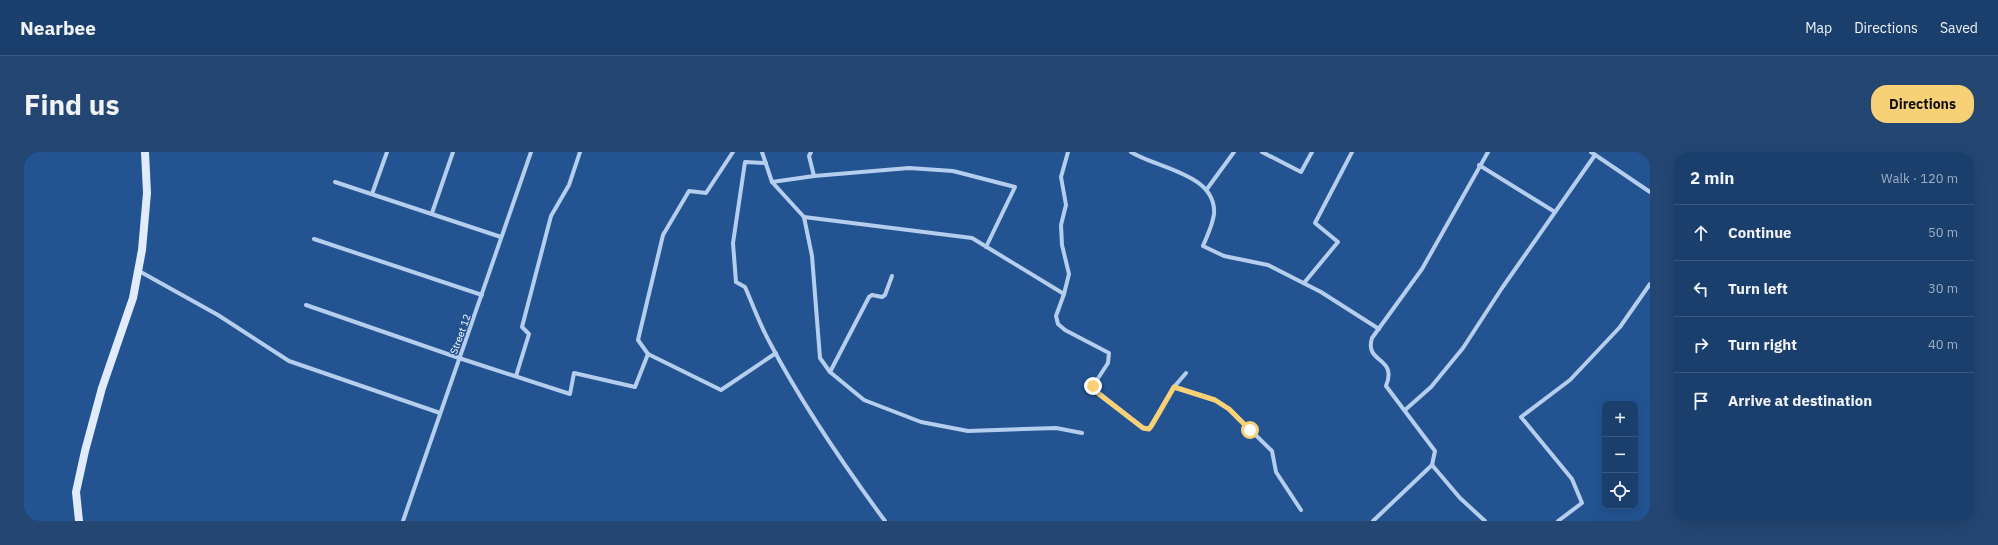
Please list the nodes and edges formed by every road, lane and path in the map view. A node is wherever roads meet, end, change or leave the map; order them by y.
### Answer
1 (145, 152) edge
2 (387, 152) edge
3 (453, 152) edge
4 (531, 152) edge
5 (580, 152) edge
6 (733, 152) edge
7 (762, 152) edge
8 (811, 152) edge
9 (1068, 152) edge
10 (1131, 152) edge
11 (1234, 152) edge
12 (1262, 152) edge
13 (1312, 152) edge
14 (1352, 152) edge
15 (1488, 152) edge
16 (1591, 152) edge
17 (1595, 155) junction
18 (766, 163) junction
19 (1479, 165) junction
20 (814, 176) junction
21 (335, 182) dead end
22 (772, 182) junction
23 (1207, 189) junction
24 (1650, 192) edge
25 (372, 194) junction
26 (1555, 212) junction
27 (432, 213) junction
28 (804, 217) junction
29 (502, 236) junction
30 (314, 239) dead end
31 (986, 246) junction
32 (138, 270) junction
33 (892, 276) dead end
34 (1304, 283) junction
35 (1650, 284) edge
36 (1064, 294) junction
37 (482, 295) junction
38 (306, 305) dead end
39 (1379, 329) junction
40 (776, 353) junction
41 (648, 354) junction
42 (459, 358) junction
43 (830, 372) junction
44 (1186, 373) dead end
45 (516, 376) junction
46 (1174, 387) junction
47 (1405, 410) junction
48 (440, 413) junction
49 (1082, 433) dead end
50 (1432, 465) junction
51 (1301, 510) dead end
52 (78, 521) edge
53 (403, 521) edge
54 (885, 521) edge
55 (1373, 521) edge
56 (1485, 521) edge
57 (1558, 521) edge

1 - 32 street
2 - 25 street
3 - 27 street
4 - 29 street, Street 12
5 - 45 street
6 - 41 street
7 - 18 street
8 - 20 street
9 - 36 street
10 - 23 street
11 - 23 street
12 - 13 street
14 - 34 street
15 - 19 street
16 - 17 street
17 - 24 street
17 - 26 street
18 - 22 street
18 - 40 street
19 - 26 street
19 - 39 street
20 - 22 street
20 - 31 street
21 - 25 street
22 - 28 street
23 - 34 street
25 - 27 street
26 - 47 street
27 - 29 street
28 - 31 street
28 - 43 street
29 - 37 street, Street 12
30 - 37 street
31 - 36 street
32 - 48 street
32 - 52 street
33 - 43 street
34 - 39 street
35 - 57 street
36 - 46 street
37 - 42 street, Street 12
38 - 42 street
39 - 47 street
40 - 41 street
40 - 54 street
41 - 45 street
42 - 45 street
42 - 48 street, Street 12
43 - 49 street
44 - 46 street
46 - 51 street
47 - 50 street
48 - 53 street, Street 12
50 - 55 street
50 - 56 street

